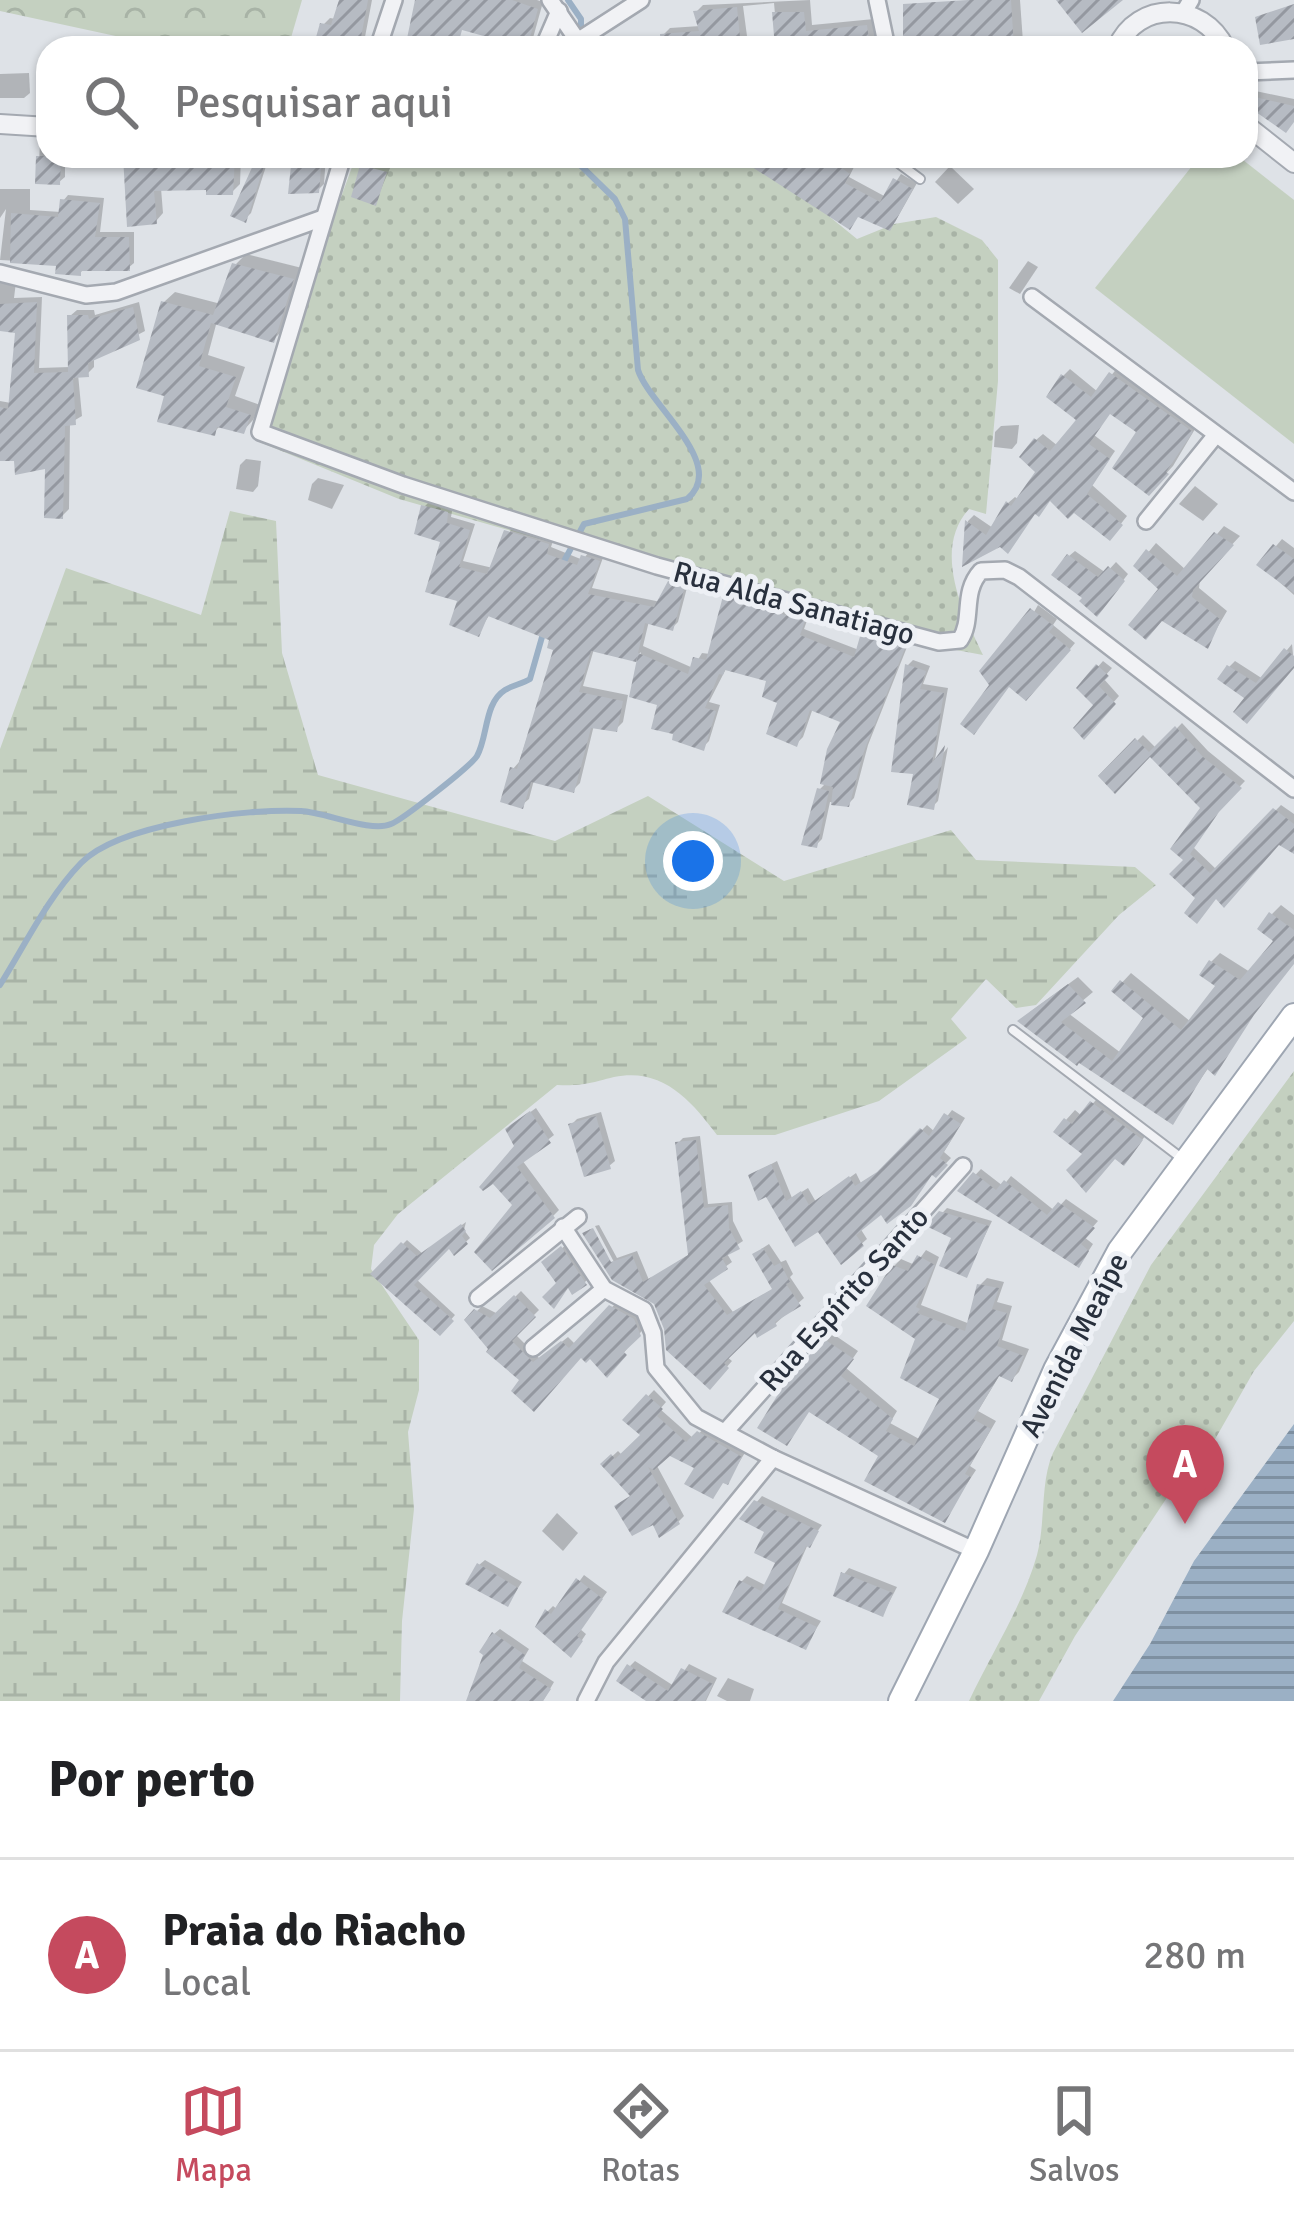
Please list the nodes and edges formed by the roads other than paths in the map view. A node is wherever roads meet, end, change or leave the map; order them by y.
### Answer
1 (394, 0) edge
2 (641, 0) edge
3 (878, 0) edge
4 (554, 5) edge
5 (1188, 5) edge
6 (382, 36) edge
7 (546, 36) edge
8 (575, 36) edge
9 (592, 36) edge
10 (885, 36) edge
11 (1124, 36) edge
12 (1219, 36) edge
13 (1294, 70) edge
14 (1258, 72) edge
15 (0, 124) edge
16 (36, 126) edge
17 (1258, 135) edge
18 (1294, 164) edge
19 (339, 168) edge
20 (906, 168) edge
21 (920, 179) dead end
22 (323, 218) junction
23 (0, 273) edge
24 (1032, 297) dead end
25 (1215, 436) junction
26 (1294, 492) edge
27 (1146, 521) dead end
28 (1294, 789) edge
29 (1294, 1016) edge
30 (1013, 1030) dead end
31 (1186, 1162) junction
32 (963, 1166) dead end
33 (604, 1289) junction
34 (478, 1298) dead end
35 (533, 1348) dead end
36 (725, 1432) junction
37 (773, 1458) junction
38 (976, 1551) junction
39 (586, 1701) edge
40 (901, 1701) edge

1 - 6 street
2 - 9 street
3 - 10 street
4 - 7 street
4 - 8 street
5 - 11 street
5 - 12 street
13 - 14 street
15 - 16 street
17 - 18 street
19 - 22 street
20 - 21 lane
22 - 23 street
22 - 28 street, Rua Alda Sanatiago
24 - 25 street
25 - 26 street
25 - 27 street
29 - 31 main road, Avenida Meaípe
30 - 31 lane
31 - 38 main road, Avenida Meaípe
32 - 36 street, Rua Espírito Santo
33 - 34 street
33 - 35 street
33 - 36 street
36 - 37 street
37 - 38 street
37 - 39 street
38 - 40 main road, Avenida Meaípe

